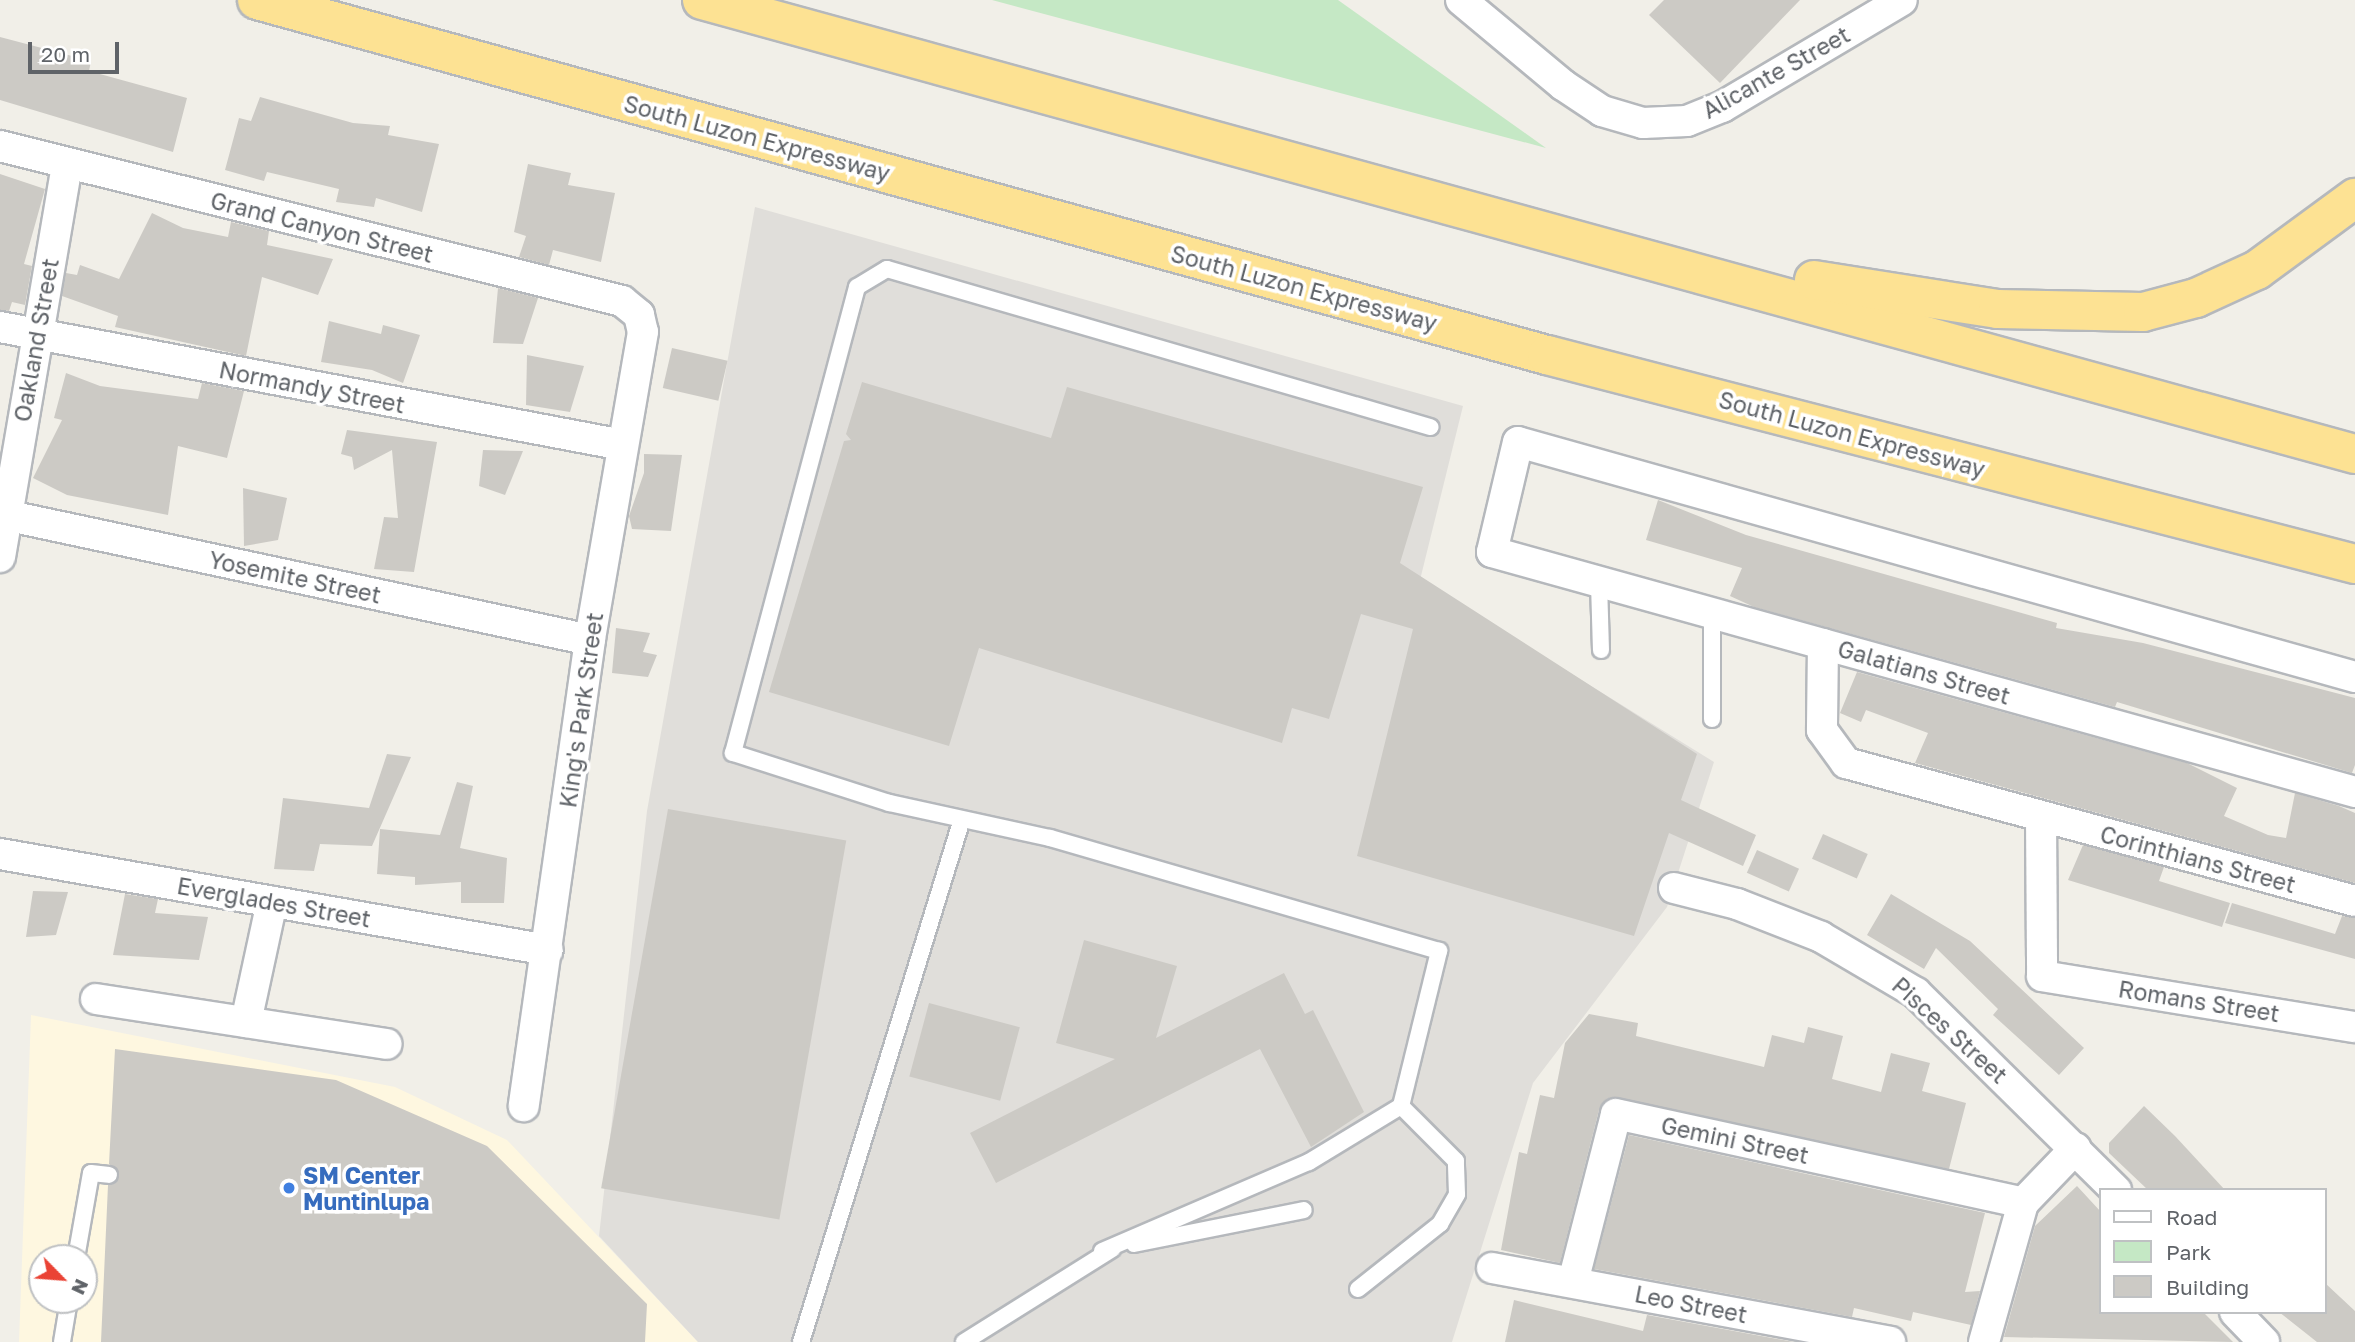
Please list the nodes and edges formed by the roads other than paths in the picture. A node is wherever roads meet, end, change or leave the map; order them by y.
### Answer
1 (257, 0) edge
2 (702, 0) edge
3 (1461, 0) edge
4 (1882, 5) edge
5 (0, 146) edge
6 (67, 164) junction
7 (2355, 198) edge
8 (1724, 277) junction
9 (639, 315) joint
10 (0, 327) edge
11 (36, 335) junction
12 (1430, 427) dead end
13 (623, 445) junction
14 (2355, 454) edge
15 (3, 515) edge
16 (0, 557) edge
17 (2348, 565) edge
18 (1599, 583) junction
19 (1712, 613) junction
20 (590, 640) junction
21 (1823, 644) junction
22 (1601, 650) dead end
23 (2355, 677) edge
24 (1712, 719) dead end
25 (2355, 792) edge
26 (2041, 817) junction
27 (962, 819) junction
28 (0, 854) edge
29 (1674, 888) dead end
30 (2355, 901) edge
31 (272, 902) junction
32 (548, 950) junction
33 (96, 999) dead end
34 (246, 1022) junction
35 (2355, 1027) edge
36 (387, 1044) dead end
37 (524, 1106) dead end
38 (1401, 1107) junction
39 (2076, 1148) junction
40 (109, 1175) dead end
41 (2114, 1188) edge
42 (2024, 1203) junction
43 (1304, 1210) dead end
44 (78, 1244) edge
45 (1102, 1251) junction
46 (1492, 1268) dead end
47 (1573, 1282) junction
48 (1359, 1289) dead end
49 (67, 1314) edge
50 (2237, 1314) edge
51 (62, 1342) edge
52 (801, 1342) edge
53 (964, 1342) edge
54 (1889, 1342) edge
55 (1984, 1342) edge
56 (2264, 1342) edge

1 - 17 highway, South Luzon Expressway
2 - 8 highway
3 - 4 street, Alicante Street
5 - 6 street, Grand Canyon Street
6 - 9 street, Grand Canyon Street
6 - 11 street, Oakland Street
7 - 8 highway
8 - 14 highway
9 - 13 street, King's Park Street
10 - 11 street, Normandy Street
11 - 13 street, Normandy Street
11 - 15 street, Oakland Street
12 - 27 lane
13 - 20 street, King's Park Street
15 - 16 street, Oakland Street
15 - 20 street, Yosemite Street
18 - 19 street, Galatians Street
18 - 22 lane
18 - 23 street, Galatians Street
19 - 21 street, Galatians Street
19 - 24 lane
20 - 32 street, King's Park Street
21 - 25 street, Galatians Street
21 - 26 street, Corinthians Street
26 - 30 street, Corinthians Street
26 - 35 street, Romans Street
27 - 38 lane
27 - 52 lane
28 - 31 street, Everglades Street
29 - 39 street, Pisces Street
31 - 32 street, Everglades Street
31 - 34 street
32 - 37 street, King's Park Street
33 - 34 street
34 - 36 street
38 - 45 lane
38 - 48 lane
39 - 41 street, Pisces Street
39 - 42 street
40 - 44 lane
42 - 47 street, Gemini Street
42 - 55 street
43 - 45 lane
45 - 53 lane
46 - 47 street, Leo Street
47 - 54 street, Leo Street
49 - 51 lane
50 - 56 street

